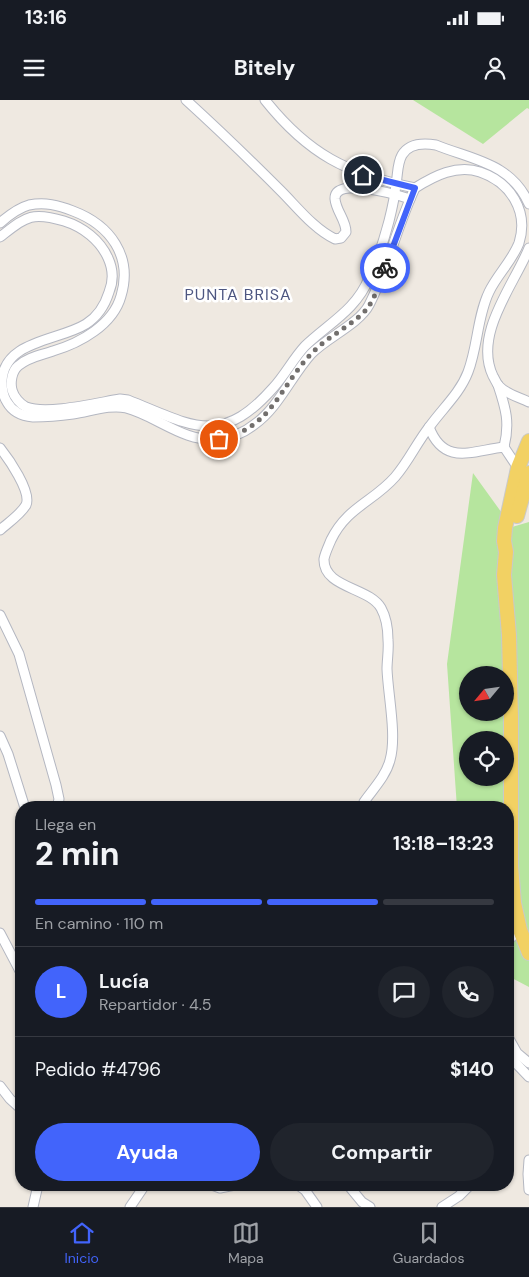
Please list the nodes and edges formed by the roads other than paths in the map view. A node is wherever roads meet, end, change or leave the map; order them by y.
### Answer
1 (186, 100) edge
2 (265, 100) edge
3 (452, 152) junction
4 (453, 170) junction
5 (396, 184) junction
6 (415, 188) junction
7 (394, 194) junction
8 (410, 199) junction
9 (529, 204) edge
10 (0, 223) edge
11 (102, 227) junction
12 (0, 237) edge
13 (93, 238) junction
14 (529, 248) edge
15 (491, 288) junction
16 (504, 296) junction
17 (95, 317) junction
18 (103, 325) junction
19 (498, 385) junction
20 (529, 402) edge
21 (429, 427) junction
22 (529, 441) edge
23 (504, 447) junction
24 (0, 448) edge
25 (524, 475) edge
26 (0, 530) edge
27 (0, 615) edge
28 (0, 736) edge
29 (22, 801) edge
30 (59, 801) edge
31 (365, 801) edge
32 (511, 801) edge
33 (514, 915) edge
34 (520, 930) junction
35 (0, 933) edge
36 (514, 935) edge
37 (529, 953) edge
38 (15, 962) edge
39 (514, 1048) edge
40 (514, 1061) edge
41 (529, 1063) edge
42 (529, 1078) edge
43 (0, 1086) edge
44 (15, 1105) edge
45 (529, 1160) edge
46 (529, 1190) edge
47 (37, 1191) edge
48 (141, 1191) edge
49 (306, 1191) edge
50 (353, 1191) edge
51 (464, 1191) edge
52 (33, 1207) edge
53 (130, 1207) edge
54 (317, 1207) edge
55 (370, 1207) edge
56 (442, 1207) edge

1 - 7 street
2 - 5 street
3 - 4 street
3 - 5 street
3 - 9 street
4 - 6 street
4 - 15 street
5 - 6 street
5 - 7 street
6 - 8 street
7 - 8 street
7 - 18 street
8 - 17 street
10 - 11 street
11 - 13 street
11 - 18 street
12 - 13 street
13 - 17 street
14 - 16 street
15 - 16 street
15 - 21 street
16 - 19 street
17 - 18 street
19 - 20 street
19 - 23 street
21 - 23 street
21 - 31 street
22 - 25 main road
23 - 25 street
24 - 26 street
25 - 32 main road
27 - 30 street
28 - 29 street
33 - 34 main road
34 - 36 street
34 - 37 main road
35 - 38 street
39 - 41 street
40 - 42 street
43 - 44 street
45 - 46 street
47 - 52 street
48 - 53 street
49 - 54 street
50 - 55 street
51 - 56 street

